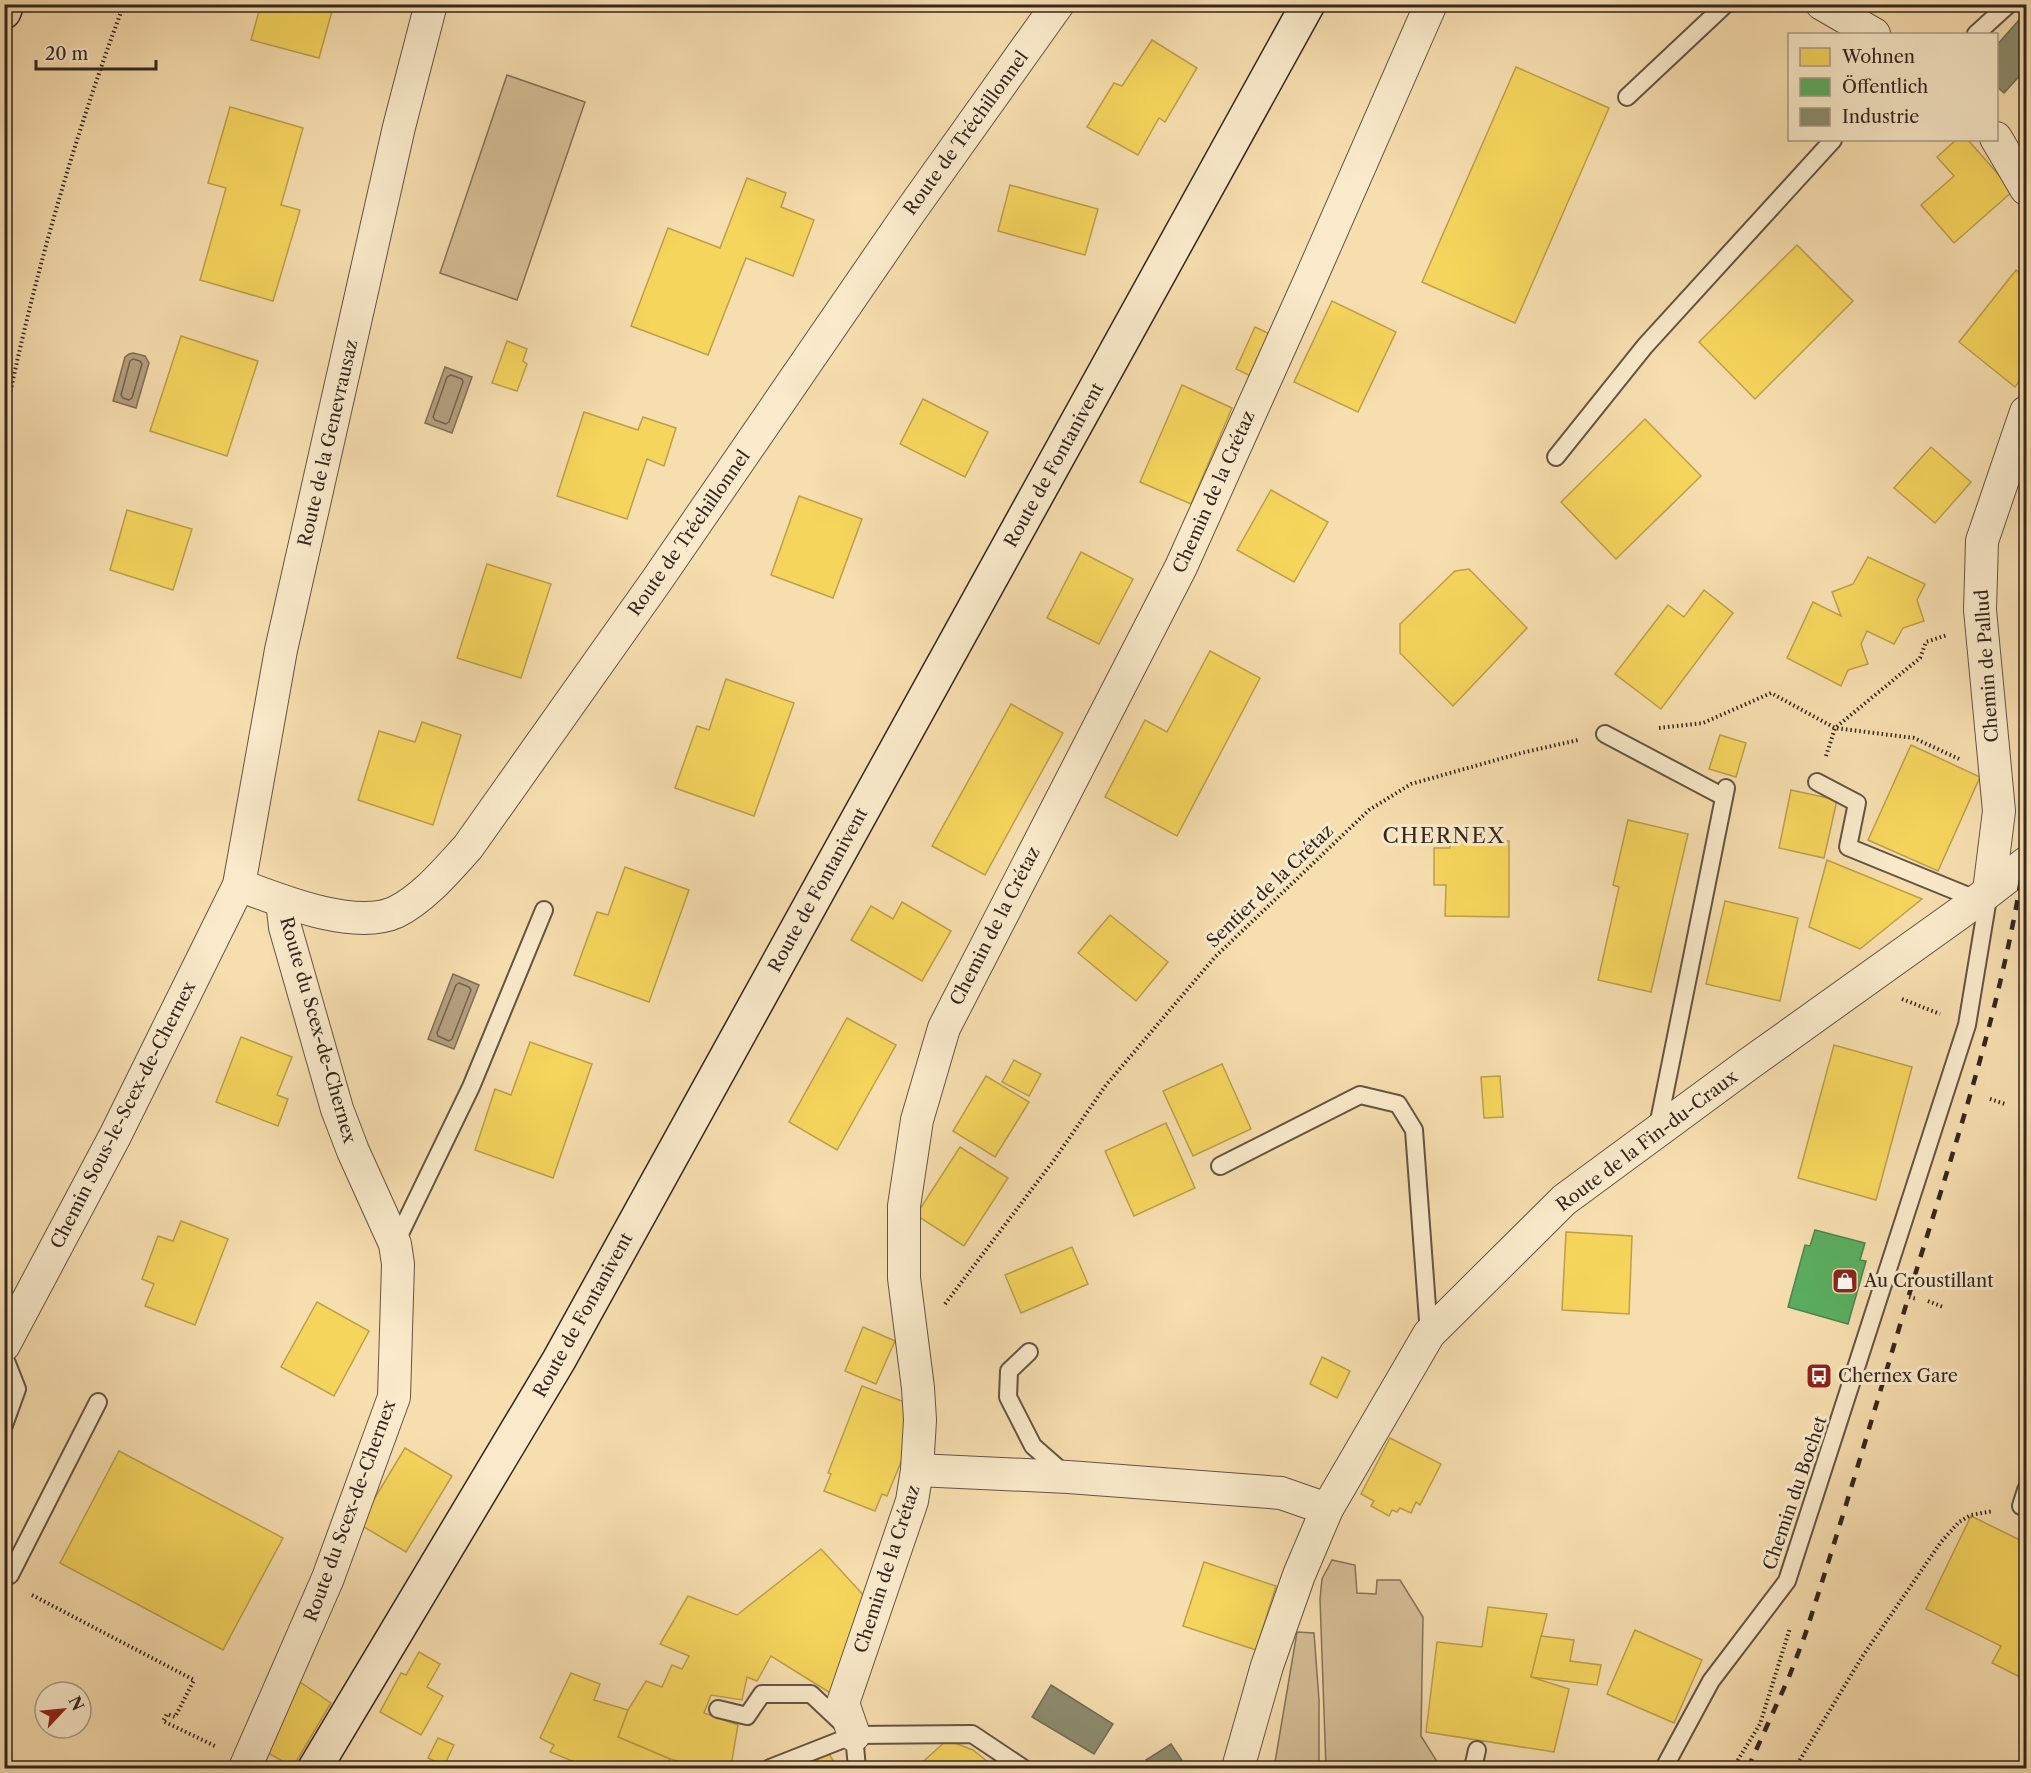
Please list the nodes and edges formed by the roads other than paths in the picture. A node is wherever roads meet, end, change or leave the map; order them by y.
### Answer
1 (7, 4) edge
2 (431, 4) edge
3 (1058, 4) edge
4 (1308, 4) edge
5 (1431, 4) edge
6 (1726, 4) edge
7 (1822, 4) edge
8 (2009, 4) edge
9 (4, 12) edge
10 (1873, 33) edge
11 (1977, 33) edge
12 (1627, 97) dead end
13 (1832, 141) edge
14 (1998, 141) edge
15 (2026, 189) edge
16 (2026, 412) edge
17 (1556, 457) dead end
18 (1605, 734) road end
19 (1817, 782) dead end
20 (2026, 863) edge
21 (239, 885) junction
22 (1983, 896) junction
23 (282, 902) junction
24 (544, 910) dead end
25 (1657, 1131) junction
26 (1220, 1166) dead end
27 (395, 1244) junction
28 (1429, 1334) junction
29 (4, 1345) edge
30 (1029, 1352) dead end
31 (4, 1356) edge
32 (98, 1402) dead end
33 (4, 1425) edge
34 (917, 1470) junction
35 (1068, 1477) junction
36 (2026, 1490) edge
37 (2021, 1506) road end
38 (1327, 1509) junction
39 (4, 1573) edge
40 (717, 1709) dead end
41 (854, 1735) junction
42 (1477, 1749) dead end
43 (234, 1759) edge
44 (315, 1768) edge
45 (770, 1768) edge
46 (857, 1768) edge
47 (1023, 1768) edge
48 (1238, 1768) edge
49 (1473, 1768) edge
50 (1664, 1768) edge

1 - 9 highway
2 - 21 street, Route de la Genevrausaz
3 - 23 street, Route de Tréchillonnel
4 - 44 street, Route de Fontanivent
5 - 34 street, Chemin de la Crétaz
6 - 12 lane
7 - 10 street
8 - 11 lane
13 - 17 lane
14 - 15 street
16 - 22 street, Chemin de Pallud
18 - 25 lane
19 - 22 lane
20 - 22 street, Route de la Fin-du-Craux
21 - 23 street, Route de Tréchillonnel
21 - 29 street, Chemin Sous-le-Scex-de-Chernex
22 - 25 street, Route de la Fin-du-Craux
22 - 50 lane, Chemin du Bochet
23 - 27 street, Route du Scex-de-Chernex
24 - 27 lane
25 - 28 street, Route de la Fin-du-Craux
26 - 28 lane
27 - 43 street, Route du Scex-de-Chernex
28 - 38 street, Route de la Fin-du-Craux
30 - 35 lane
31 - 33 lane
32 - 39 lane
34 - 35 street
34 - 41 street, Chemin de la Crétaz
35 - 38 street
36 - 37 lane
38 - 48 street, Route de la Fin-du-Craux
40 - 41 lane
41 - 45 lane
41 - 46 lane
41 - 47 lane
42 - 49 lane

